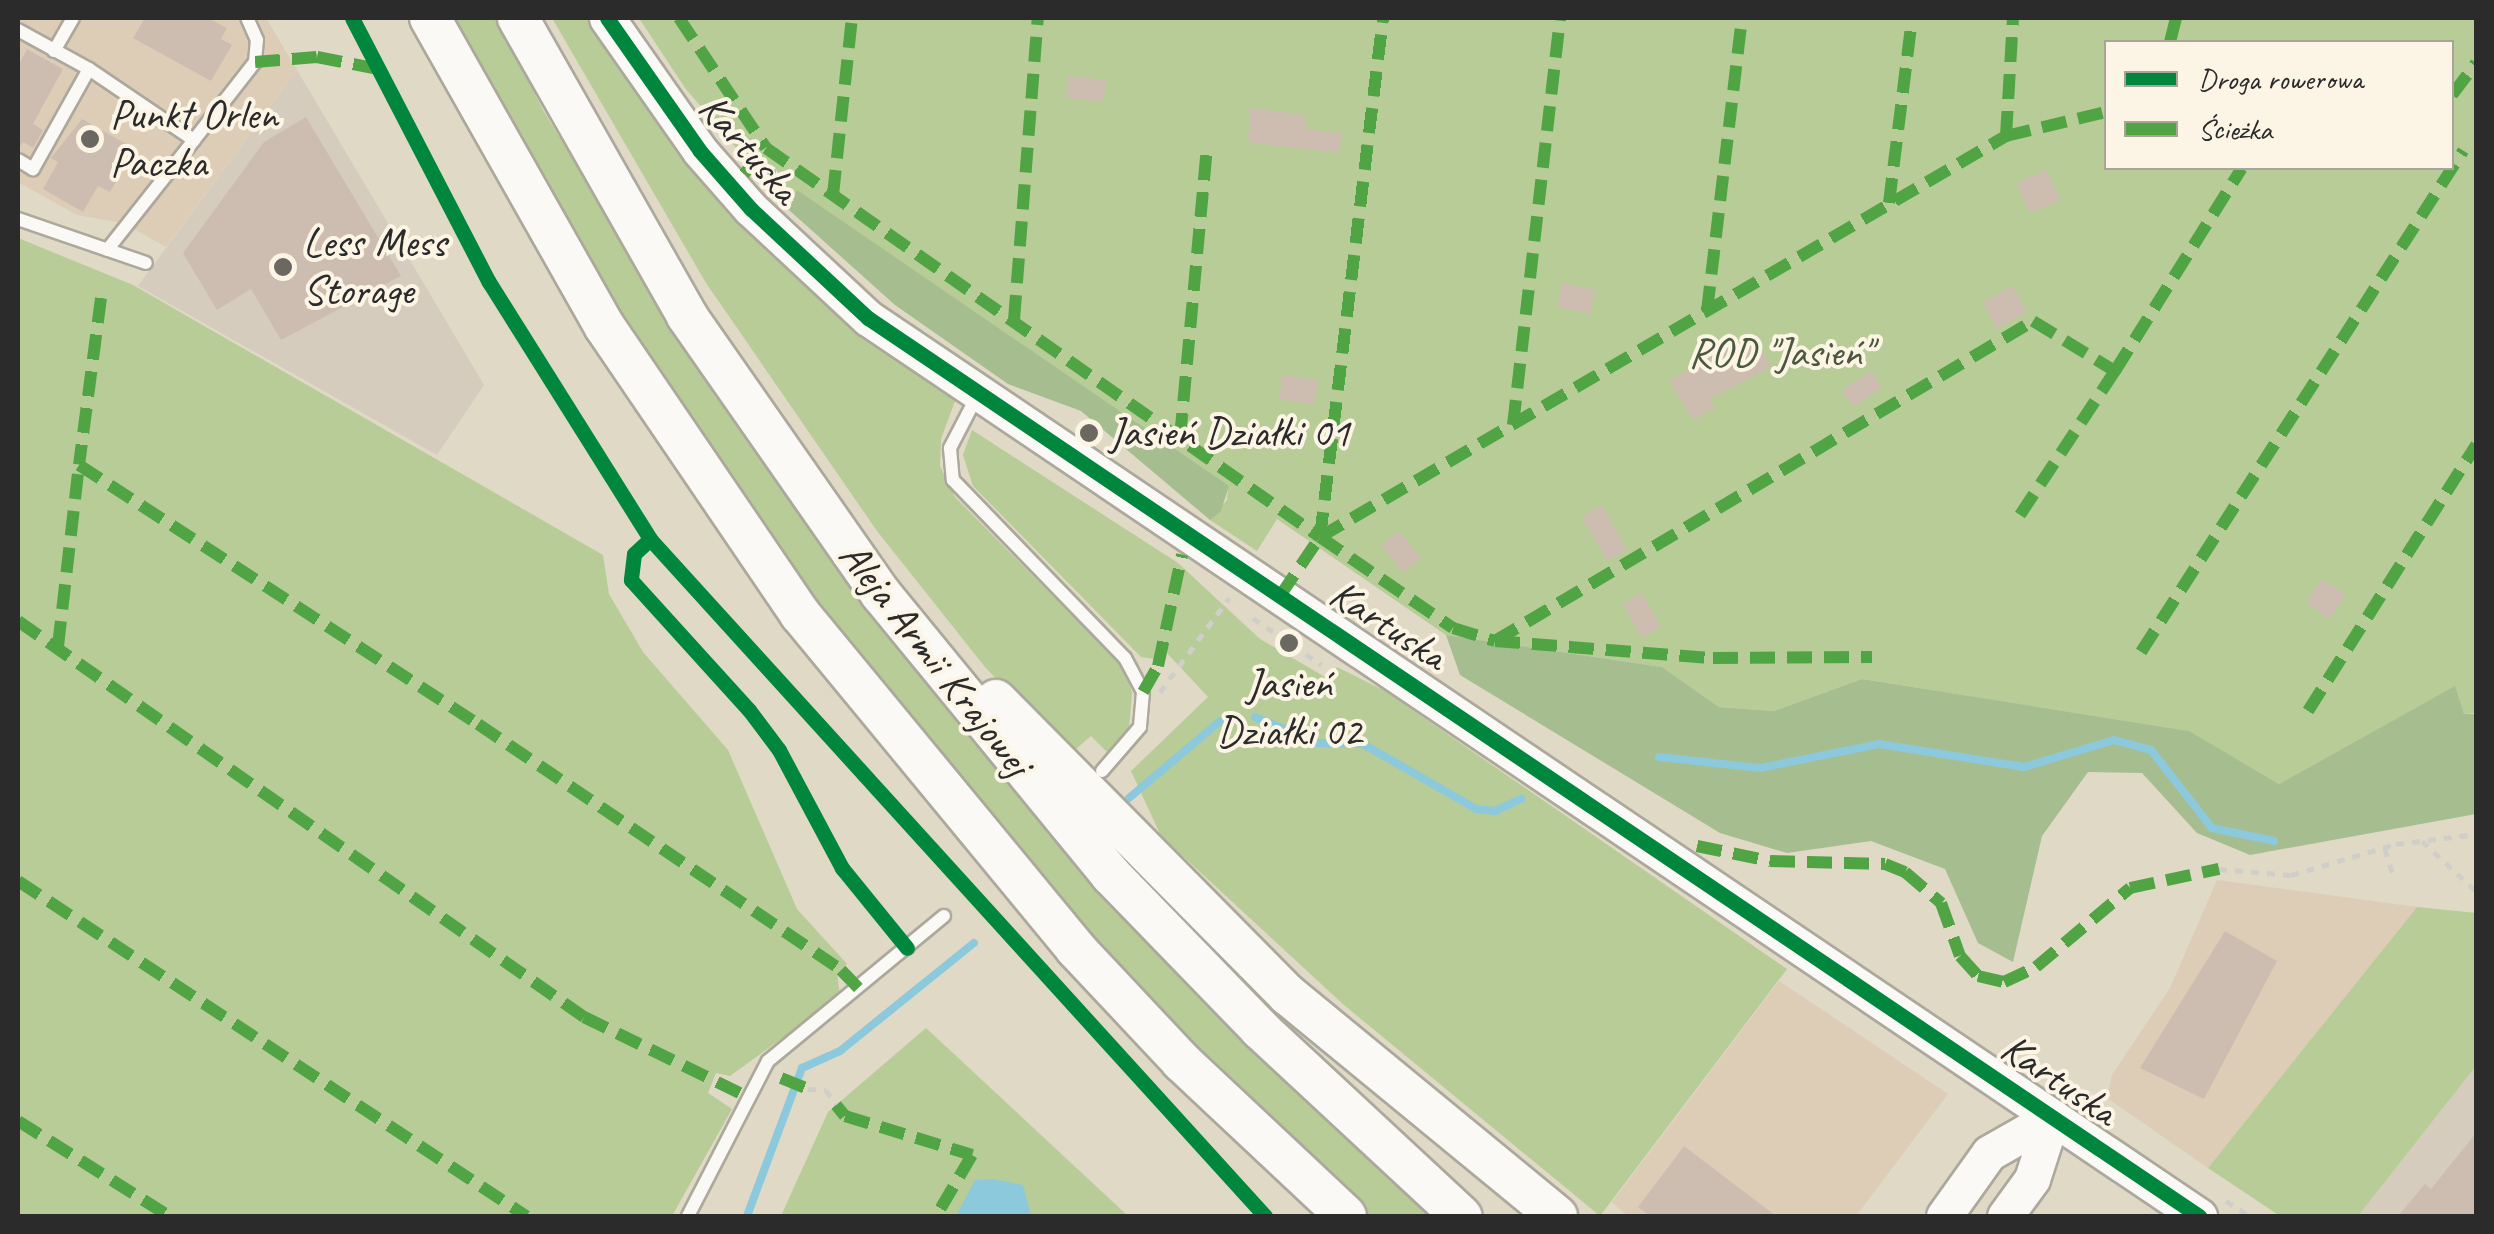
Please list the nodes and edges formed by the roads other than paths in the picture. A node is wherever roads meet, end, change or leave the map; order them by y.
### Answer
1 (73, 18) edge
2 (248, 18) edge
3 (404, 18) edge
4 (430, 18) edge
5 (518, 18) edge
6 (607, 18) edge
7 (18, 30) edge
8 (54, 50) junction
9 (88, 70) junction
10 (481, 116) junction
11 (194, 140) junction
12 (18, 160) edge
13 (18, 219) edge
14 (107, 250) junction
15 (146, 264) dead end
16 (977, 396) junction
17 (787, 466) junction
18 (1102, 772) dead end
19 (944, 916) dead end
20 (2052, 1117) junction
21 (688, 1216) edge
22 (1346, 1216) edge
23 (1461, 1216) edge
24 (1557, 1216) edge
25 (1944, 1216) edge
26 (2005, 1216) edge
27 (2200, 1216) edge

1 - 8 lane
2 - 11 lane
3 - 10 main road
4 - 10 main road, Aleja Armii Krajowej
5 - 17 main road, Aleja Armii Krajowej
6 - 16 street, Kartuska
7 - 8 lane
8 - 9 lane
9 - 11 lane
9 - 12 lane
10 - 22 main road, Aleja Armii Krajowej
11 - 14 lane
13 - 14 lane
14 - 15 lane
16 - 18 lane
16 - 20 street, Kartuska
17 - 23 main road, Aleja Armii Krajowej
17 - 24 main road
19 - 21 lane
20 - 25 street, Kartuska
20 - 26 street, Kartuska
20 - 27 street, Kartuska

